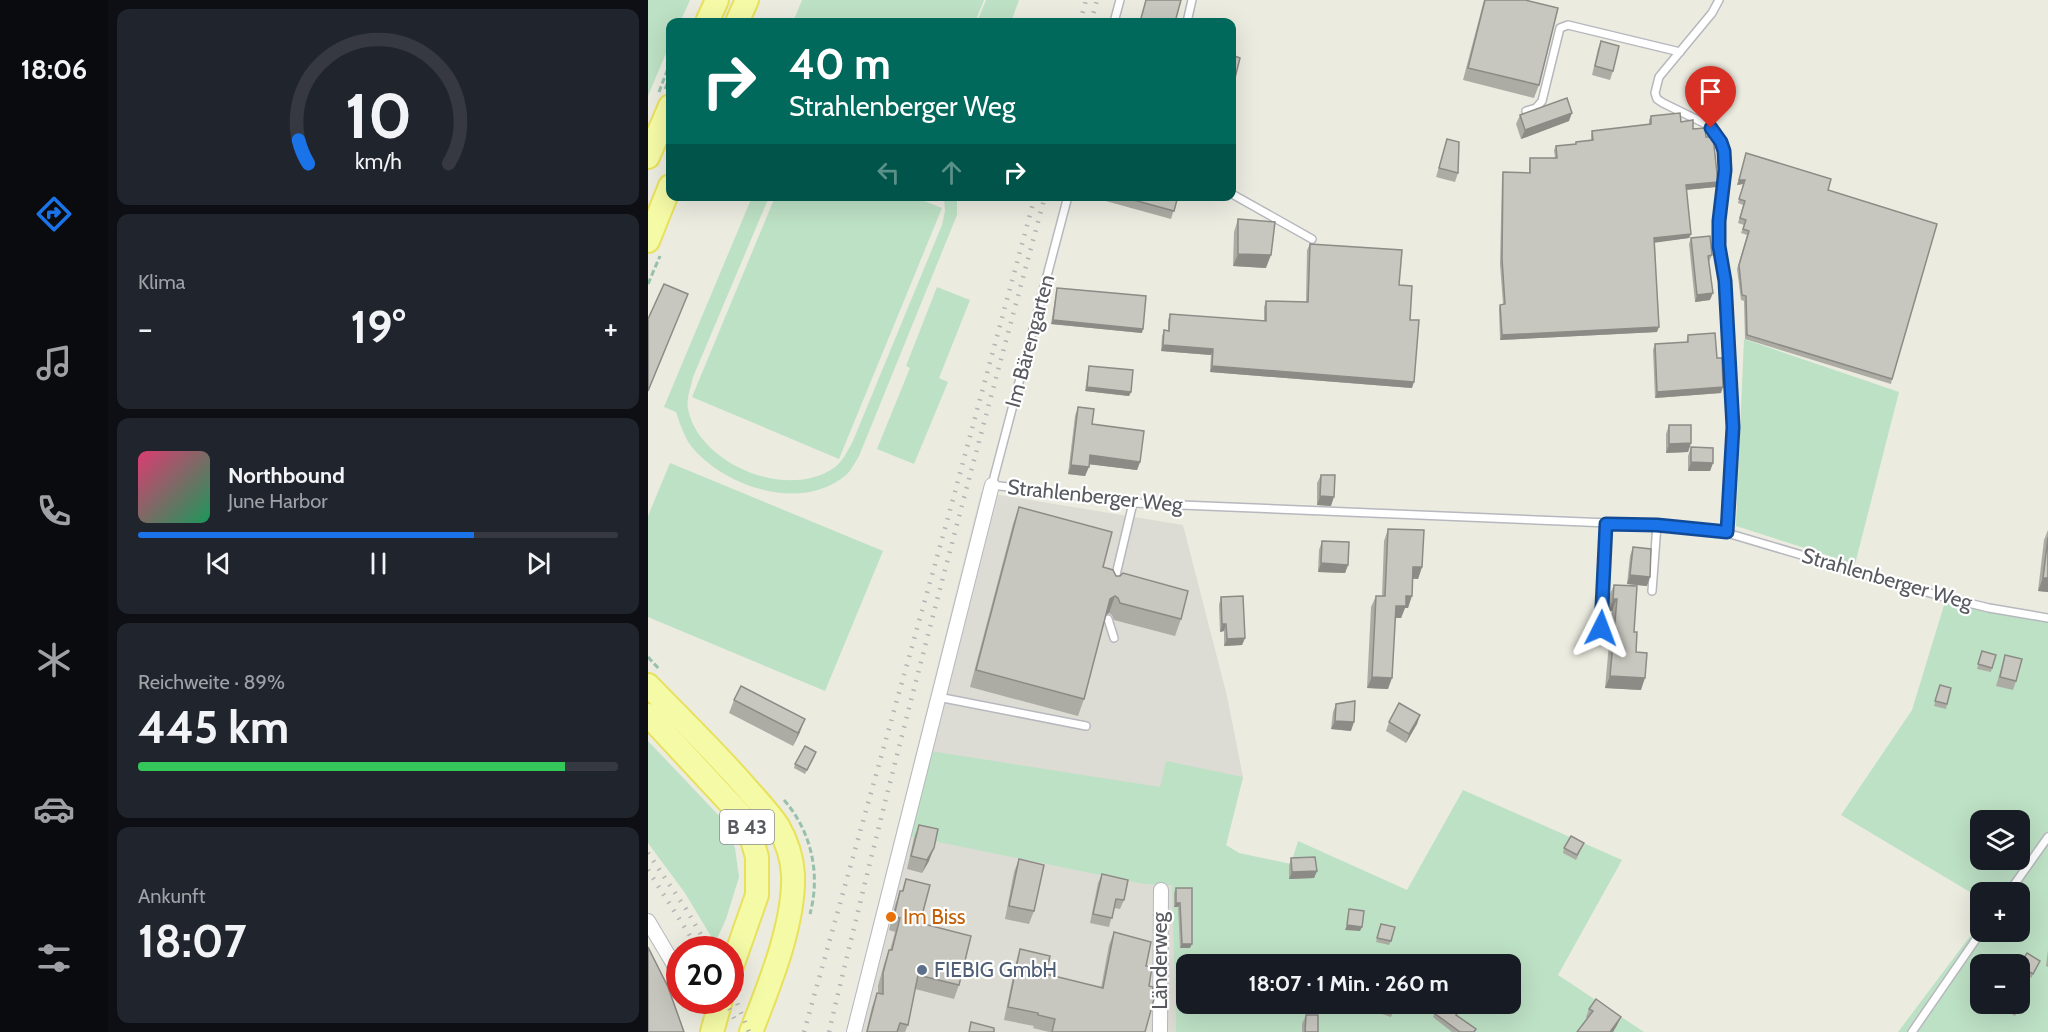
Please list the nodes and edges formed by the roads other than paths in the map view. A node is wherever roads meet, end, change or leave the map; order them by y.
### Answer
1 (717, 0) edge
2 (747, 0) edge
3 (1120, 0) edge
4 (1192, 0) edge
5 (1719, 0) edge
6 (709, 18) edge
7 (739, 18) edge
8 (1115, 18) edge
9 (1188, 18) edge
10 (1680, 52) junction
11 (1526, 111) edge
12 (666, 115) edge
13 (648, 158) edge
14 (666, 196) edge
15 (1236, 196) edge
16 (1067, 201) edge
17 (1312, 239) dead end
18 (648, 242) edge
19 (992, 485) junction
20 (1133, 503) junction
21 (1606, 524) junction
22 (1657, 525) junction
23 (1727, 532) junction
24 (1112, 588) edge
25 (1652, 591) dead end
26 (2048, 618) edge
27 (1108, 619) edge
28 (1601, 628) dead end
29 (1114, 638) dead end
30 (648, 685) edge
31 (938, 697) junction
32 (648, 715) edge
33 (1086, 726) dead end
34 (2048, 837) edge
35 (2016, 882) edge
36 (1161, 890) dead end
37 (757, 895) junction
38 (648, 921) edge
39 (786, 931) junction
40 (743, 936) edge
41 (1974, 942) edge
42 (666, 951) edge
43 (714, 1014) edge
44 (712, 1032) edge
45 (751, 1032) edge
46 (854, 1032) edge
47 (1160, 1032) edge
48 (1912, 1032) edge

1 - 6 main road
2 - 7 main road
3 - 8 lane
4 - 9 lane
5 - 10 lane
10 - 11 lane
10 - 23 lane
12 - 13 main road
14 - 18 main road
15 - 17 lane
16 - 19 lane, Im Bärengarten
19 - 20 lane, Strahlenberger Weg
19 - 31 street, Strahlenberger Weg
20 - 21 lane, Strahlenberger Weg
20 - 24 lane
21 - 22 lane, Strahlenberger Weg
21 - 28 lane
22 - 23 lane, Strahlenberger Weg
22 - 25 lane
23 - 26 lane, Strahlenberger Weg
27 - 29 lane
30 - 39 main road, B 43
31 - 33 lane
31 - 46 street, Strahlenberger Weg
32 - 37 main road, B 43
34 - 35 lane
36 - 47 street, Länderweg
37 - 39 main road
37 - 40 main road, B 43
38 - 42 street
39 - 45 main road, B 43
41 - 48 lane
43 - 44 main road

